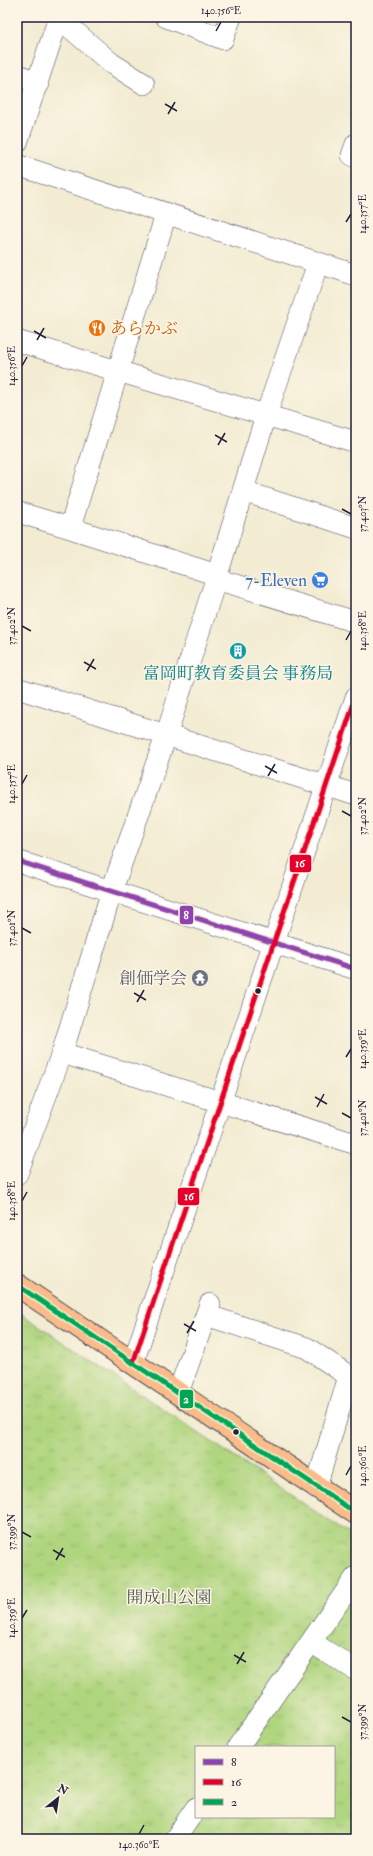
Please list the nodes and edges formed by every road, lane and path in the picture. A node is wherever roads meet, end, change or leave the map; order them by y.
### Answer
1 (59, 17) edge
2 (166, 17) edge
3 (231, 17) edge
4 (17, 74) edge
5 (38, 84) junction
6 (144, 84) dead end
7 (17, 143) edge
8 (356, 144) edge
9 (356, 157) edge
10 (17, 165) edge
11 (166, 214) junction
12 (318, 263) junction
13 (356, 275) edge
14 (17, 341) edge
15 (118, 370) junction
16 (266, 415) junction
17 (356, 442) edge
18 (243, 491) junction
19 (17, 512) edge
20 (70, 528) junction
21 (356, 528) edge
22 (217, 577) junction
23 (356, 622) edge
24 (18, 693) edge
25 (356, 697) edge
26 (166, 736) junction
27 (327, 786) junction
28 (356, 795) edge
29 (17, 861) edge
30 (112, 890) junction
31 (275, 942) junction
32 (356, 969) edge
33 (62, 1053) junction
34 (222, 1101) junction
35 (356, 1144) edge
36 (17, 1174) edge
37 (17, 1285) edge
38 (133, 1363) junction
39 (352, 1375) edge
40 (178, 1393) junction
41 (316, 1487) junction
42 (356, 1513) edge
43 (356, 1577) edge
44 (311, 1642) junction
45 (356, 1670) edge
46 (239, 1746) edge
47 (195, 1809) edge
48 (175, 1839) edge

1 - 5 street
1 - 6 street
2 - 3 street
4 - 5 street
5 - 7 street
8 - 9 street
10 - 11 street
11 - 12 street
11 - 15 street
12 - 13 street
12 - 16 street
14 - 15 street
15 - 16 street
15 - 20 street
16 - 17 street
16 - 18 street
18 - 21 street
18 - 22 street
19 - 20 street
20 - 22 street
22 - 23 street
22 - 26 street
24 - 26 street
25 - 27 street
26 - 27 street
26 - 30 street
27 - 28 street
27 - 31 street
29 - 30 street
30 - 31 street
30 - 33 street
31 - 32 street
31 - 34 street
33 - 34 street
33 - 36 street
34 - 35 street
34 - 38 street
37 - 38 main road
38 - 40 main road
39 - 40 street
39 - 41 street
40 - 41 main road
41 - 42 main road
43 - 44 street
44 - 45 street
44 - 46 street
47 - 48 street

